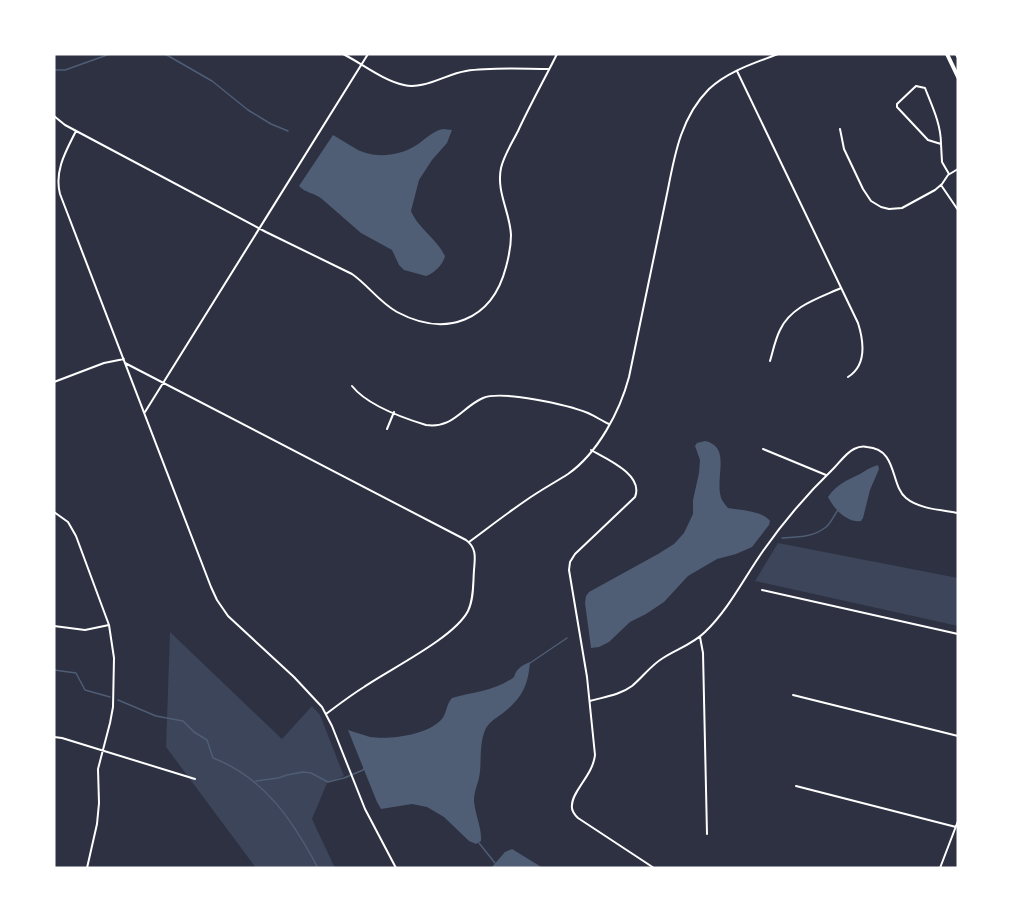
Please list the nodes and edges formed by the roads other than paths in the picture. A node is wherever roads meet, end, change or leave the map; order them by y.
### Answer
1 (343, 54) edge
2 (369, 54) edge
3 (557, 54) edge
4 (778, 54) edge
5 (947, 54) edge
6 (362, 64) junction
7 (549, 69) junction
8 (737, 71) junction
9 (958, 77) edge
10 (54, 116) edge
11 (840, 129) dead end
12 (76, 131) junction
13 (941, 144) junction
14 (958, 169) edge
15 (949, 174) junction
16 (940, 185) junction
17 (958, 210) edge
18 (259, 229) junction
19 (841, 288) junction
20 (125, 361) junction
21 (770, 361) dead end
22 (848, 377) dead end
23 (54, 382) edge
24 (163, 382) junction
25 (352, 386) dead end
26 (145, 412) junction
27 (393, 412) junction
28 (609, 424) junction
29 (387, 429) dead end
30 (763, 449) dead end
31 (591, 450) junction
32 (826, 475) junction
33 (54, 512) edge
34 (958, 513) edge
35 (469, 542) junction
36 (762, 590) dead end
37 (109, 625) junction
38 (54, 626) edge
39 (958, 634) edge
40 (700, 637) junction
41 (793, 695) dead end
42 (590, 701) junction
43 (326, 714) junction
44 (958, 736) edge
45 (54, 737) edge
46 (102, 750) junction
47 (195, 779) dead end
48 (796, 786) dead end
49 (958, 821) edge
50 (956, 826) junction
51 (707, 834) dead end
52 (87, 868) edge
53 (396, 868) edge
54 (654, 868) edge
55 (940, 868) edge

1 - 6 street
2 - 6 street
3 - 7 street
4 - 8 street
5 - 9 main road
6 - 7 street
6 - 18 street
7 - 18 street
8 - 19 street
8 - 28 street
10 - 12 street
11 - 16 street
12 - 18 street
12 - 20 street
13 - 13 street
13 - 15 street
14 - 15 street
15 - 16 street
16 - 17 street
18 - 24 street
19 - 21 street
19 - 22 street
20 - 23 street
20 - 24 street
20 - 26 street
24 - 26 street
24 - 35 street
25 - 27 street
26 - 43 street
27 - 28 street
27 - 29 street
28 - 31 street
30 - 32 street
31 - 35 street
31 - 42 street
32 - 34 street
32 - 40 street
33 - 37 street
35 - 43 street
36 - 39 street
37 - 38 street
37 - 46 street
40 - 42 street
40 - 51 street
41 - 44 street
42 - 54 street
43 - 53 street
45 - 46 street
46 - 47 street
46 - 52 street
48 - 50 street
49 - 50 street
50 - 55 street

